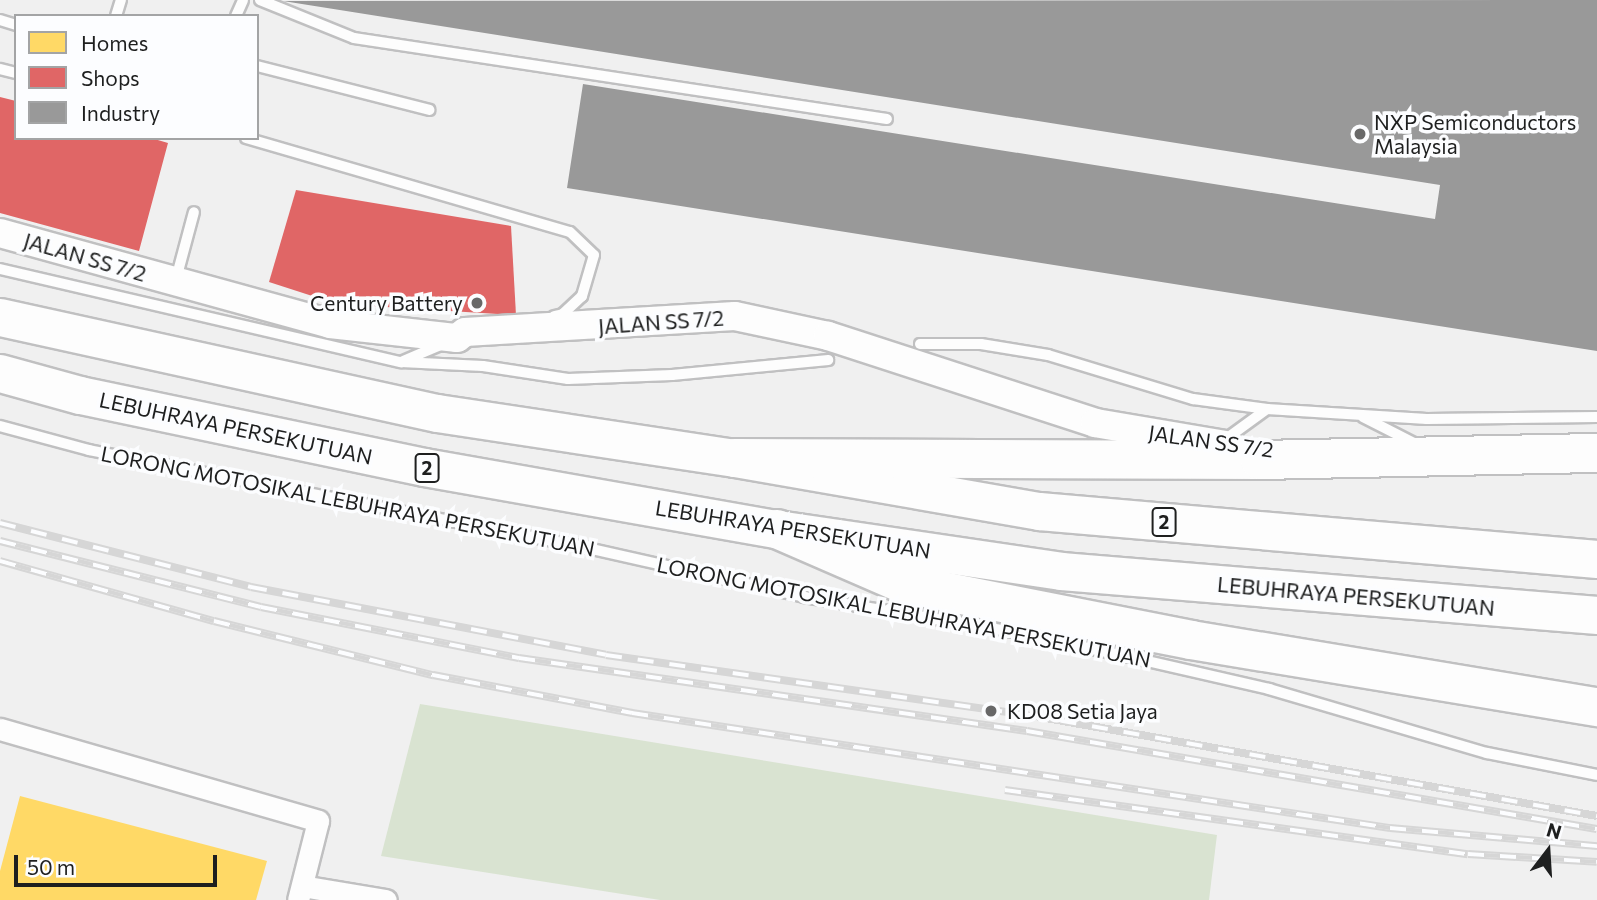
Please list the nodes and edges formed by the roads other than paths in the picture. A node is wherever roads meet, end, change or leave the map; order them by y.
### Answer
1 (260, 0) edge
2 (259, 67) edge
3 (429, 110) dead end
4 (887, 119) dead end
5 (253, 140) edge
6 (194, 212) dead end
7 (0, 233) edge
8 (0, 269) edge
9 (175, 282) junction
10 (0, 317) edge
11 (461, 335) junction
12 (920, 344) dead end
13 (828, 360) dead end
14 (401, 362) junction
15 (0, 373) edge
16 (1266, 409) junction
17 (1357, 414) junction
18 (1597, 417) edge
19 (0, 426) edge
20 (1218, 445) junction
21 (1597, 453) edge
22 (1440, 456) junction
23 (736, 458) junction
24 (1361, 458) junction
25 (777, 529) junction
26 (1597, 559) edge
27 (1597, 615) edge
28 (1172, 646) junction
29 (1134, 657) junction
30 (1597, 707) edge
31 (0, 729) edge
32 (1597, 775) edge
33 (300, 893) edge
34 (386, 900) edge

1 - 4 lane
2 - 3 lane
5 - 11 lane
6 - 9 lane
7 - 9 street, JALAN SS 7/2
8 - 14 lane
9 - 11 street, JALAN SS 7/2
10 - 23 highway, 2
11 - 14 lane
11 - 20 street, JALAN SS 7/2
12 - 16 lane
13 - 14 lane
15 - 25 highway, LEBUHRAYA PERSEKUTUAN / 2
16 - 17 lane
16 - 20 lane
17 - 18 lane
17 - 22 lane
19 - 29 lane, LORONG MOTOSIKAL LEBUHRAYA PERSEKUTUAN
20 - 24 street, JALAN SS 7/2
21 - 22 highway
22 - 24 highway
23 - 24 highway
23 - 26 highway, 2
25 - 27 highway, LEBUHRAYA PERSEKUTUAN / 2
25 - 28 highway
28 - 29 lane
28 - 30 highway
29 - 32 lane, LORONG MOTOSIKAL LEBUHRAYA PERSEKUTUAN
31 - 33 street
33 - 34 street

